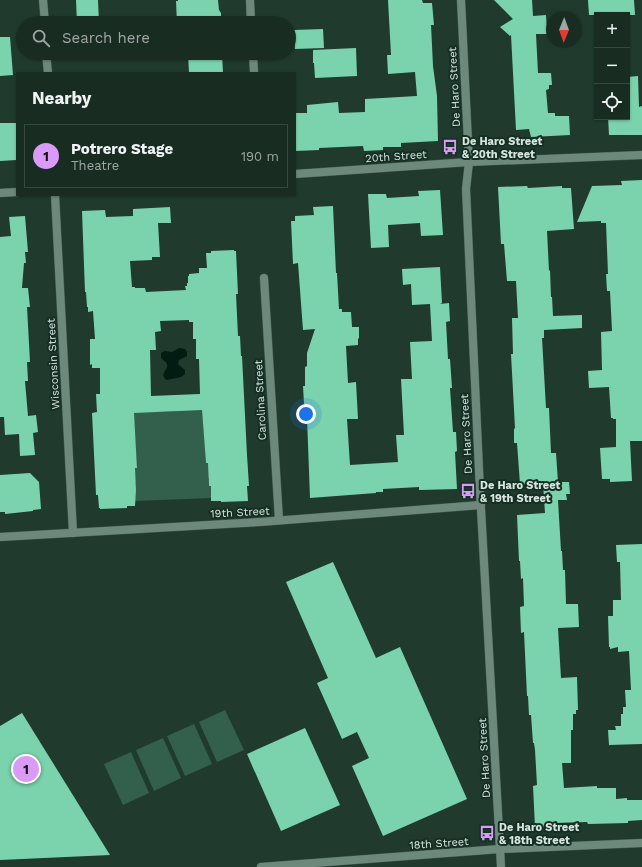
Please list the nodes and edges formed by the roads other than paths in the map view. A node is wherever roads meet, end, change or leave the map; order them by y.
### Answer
1 (43, 0) edge
2 (250, 0) edge
3 (461, 0) edge
4 (44, 16) edge
5 (251, 16) edge
6 (47, 60) edge
7 (253, 60) edge
8 (48, 72) edge
9 (254, 72) edge
10 (642, 155) edge
11 (469, 162) junction
12 (296, 174) edge
13 (16, 192) edge
14 (0, 193) edge
15 (55, 196) edge
16 (264, 278) dead end
17 (481, 505) junction
18 (279, 520) junction
19 (73, 533) junction
20 (0, 537) edge
21 (642, 843) edge
22 (500, 849) junction
23 (299, 866) edge
24 (261, 867) edge
25 (502, 867) edge

1 - 4 street
2 - 5 street
3 - 11 street, De Haro Street
6 - 8 street
7 - 9 street
10 - 11 street, 20th Street
11 - 12 street, 20th Street
11 - 17 street, De Haro Street
13 - 14 street
15 - 19 street, Wisconsin Street
16 - 18 street, Carolina Street
17 - 18 street, 19th Street
17 - 22 street, De Haro Street
18 - 19 street, 19th Street
19 - 20 street, 19th Street
21 - 22 street, 18th Street
22 - 23 street, 18th Street
22 - 25 street, De Haro Street
23 - 24 street, 18th Street

